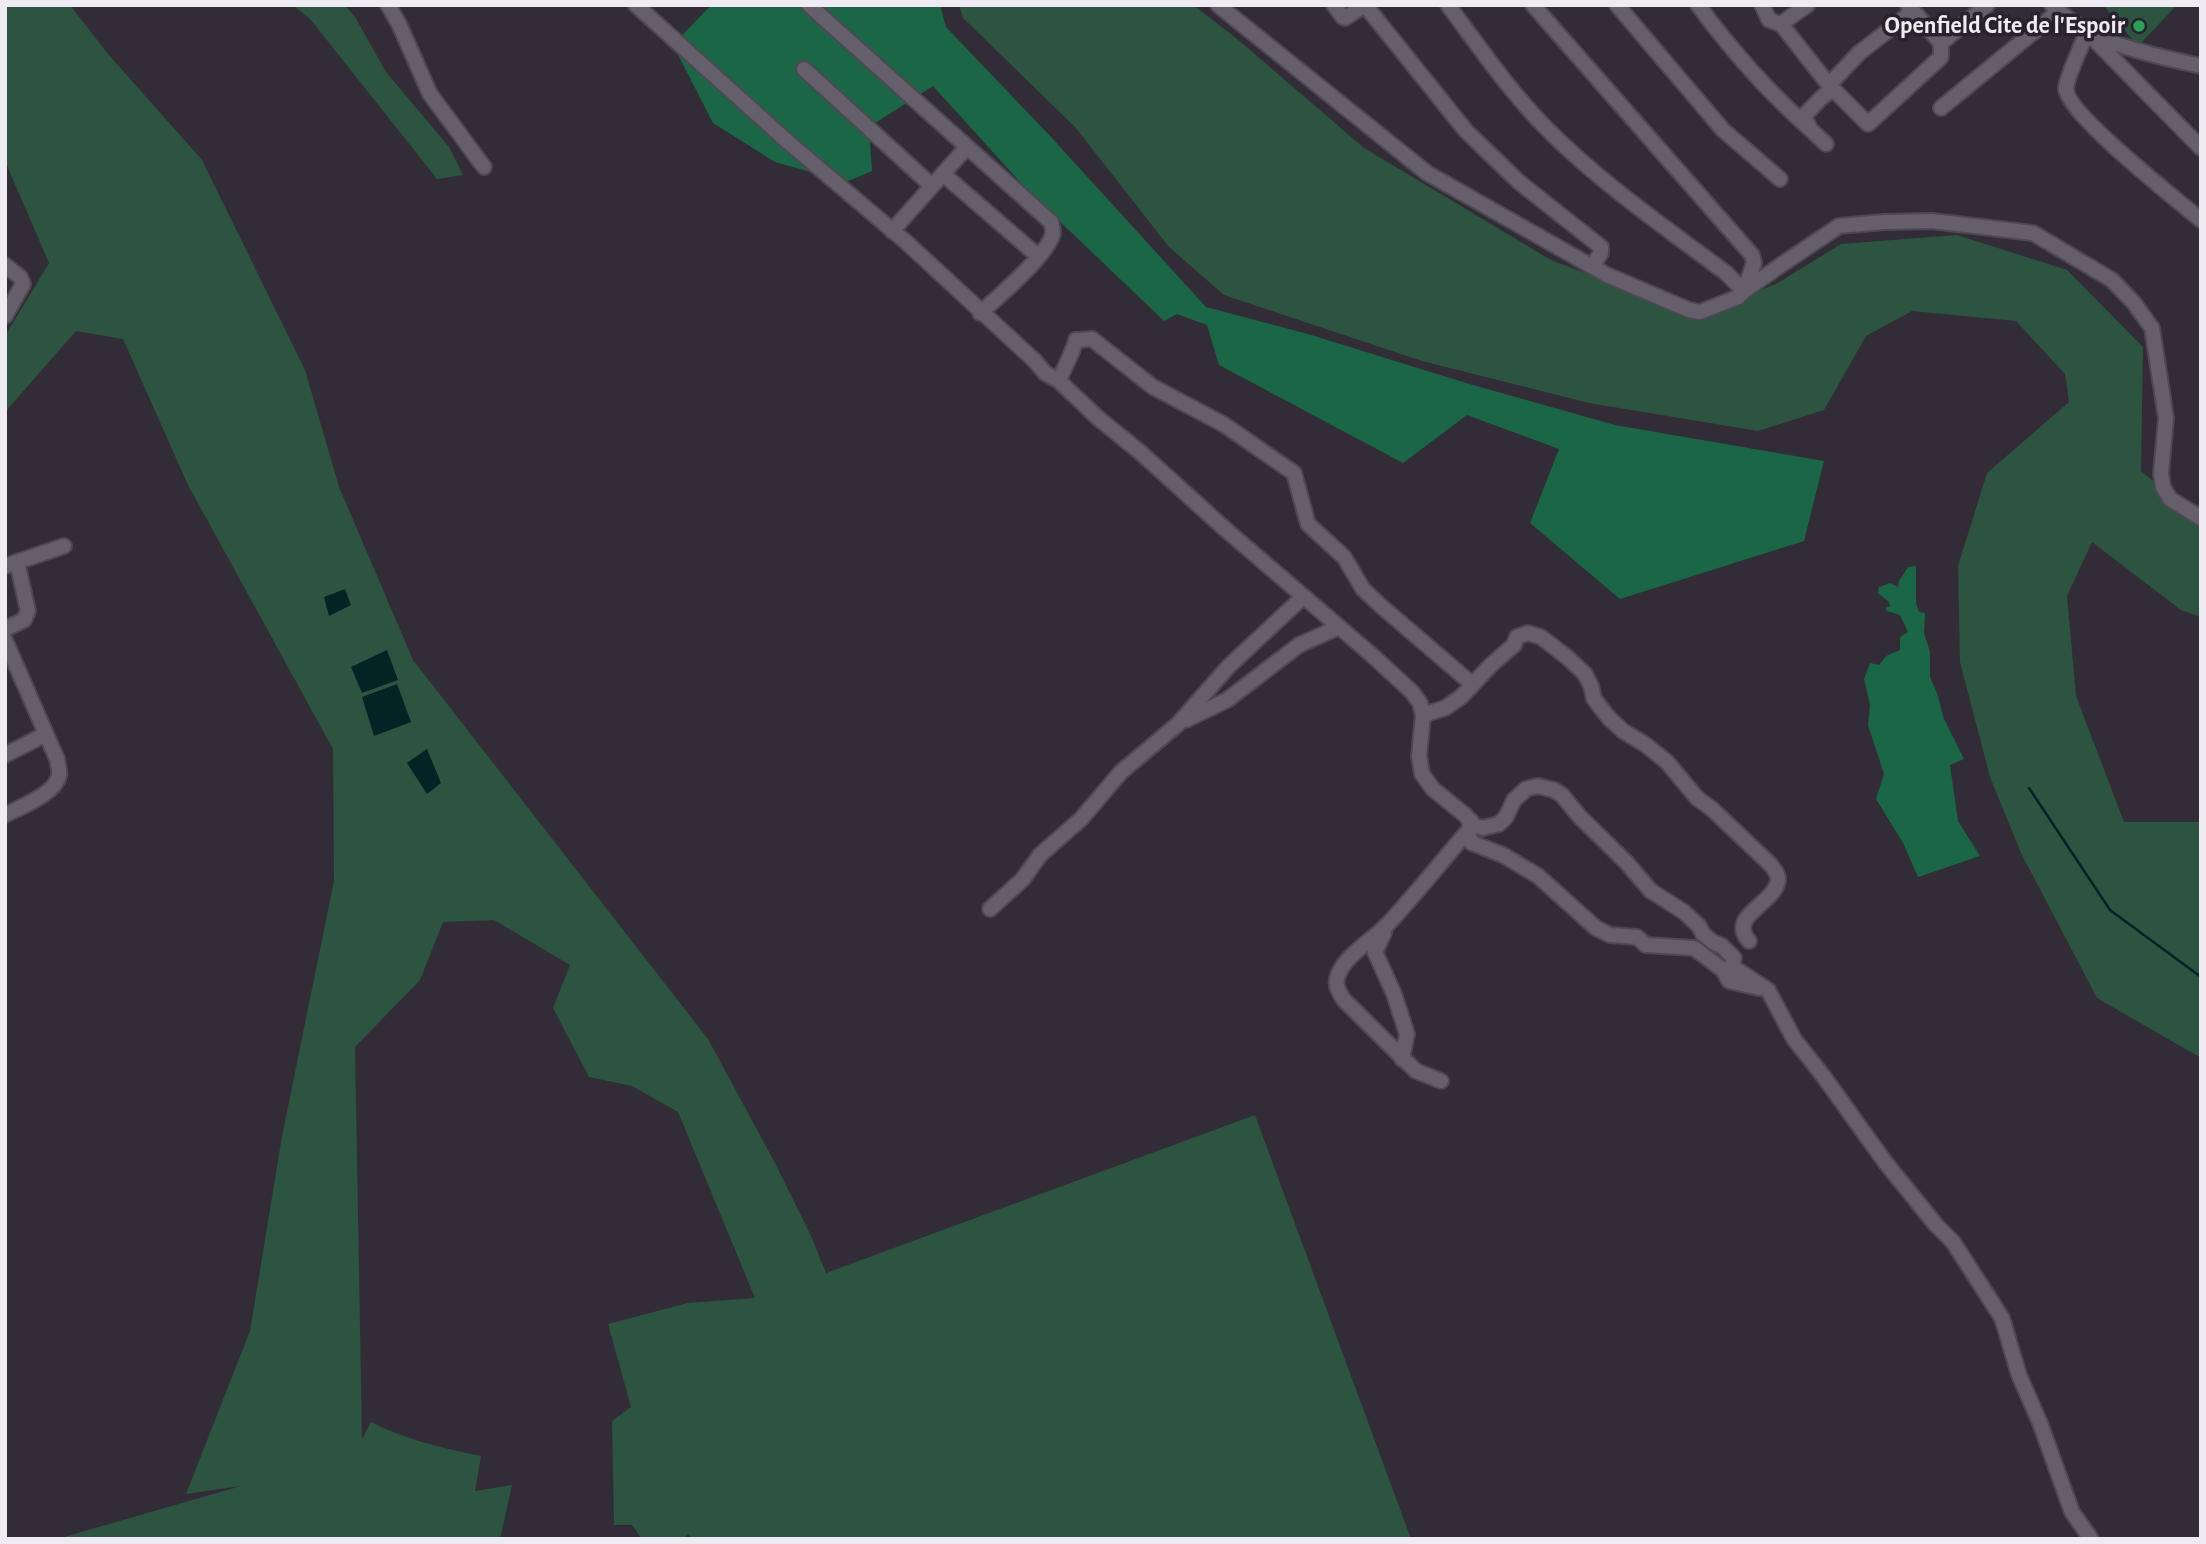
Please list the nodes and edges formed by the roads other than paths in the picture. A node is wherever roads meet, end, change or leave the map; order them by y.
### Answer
1 (388, 5) edge
2 (636, 5) edge
3 (809, 5) edge
4 (1218, 5) edge
5 (1335, 5) edge
6 (1448, 5) edge
7 (1533, 5) edge
8 (1617, 5) edge
9 (1698, 5) edge
10 (1762, 5) edge
11 (1807, 5) edge
12 (1987, 5) edge
13 (1910, 8) edge
14 (2055, 8) edge
15 (1781, 24) junction
16 (2087, 32) junction
17 (1941, 43) junction
18 (2201, 66) edge
19 (804, 69) dead end
20 (1831, 87) junction
21 (1941, 108) dead end
22 (1810, 129) junction
23 (1826, 144) dead end
24 (966, 148) junction
25 (2201, 148) edge
26 (484, 167) dead end
27 (943, 174) junction
28 (1780, 179) dead end
29 (932, 186) junction
30 (2201, 220) edge
31 (892, 231) junction
32 (1038, 256) junction
33 (5, 265) edge
34 (1592, 266) junction
35 (1744, 291) junction
36 (980, 313) junction
37 (5, 316) edge
38 (1059, 382) junction
39 (2201, 518) edge
40 (64, 546) dead end
41 (11, 564) edge
42 (1303, 597) junction
43 (1339, 628) junction
44 (5, 629) edge
45 (5, 640) edge
46 (1472, 684) junction
47 (1423, 715) junction
48 (1178, 724) junction
49 (46, 734) junction
50 (5, 755) edge
51 (5, 815) edge
52 (1469, 826) junction
53 (990, 909) dead end
54 (1386, 926) junction
55 (1749, 941) dead end
56 (1768, 990) junction
57 (1402, 1059) junction
58 (1441, 1082) dead end
59 (2091, 1539) edge

1 - 26 street
2 - 31 street
3 - 24 street
4 - 34 street
5 - 34 street
6 - 35 street
7 - 35 street
8 - 28 street
9 - 22 street
10 - 15 street
11 - 15 street
12 - 17 street
13 - 17 street
13 - 20 street
14 - 16 street
14 - 21 street
15 - 20 street
16 - 18 street
16 - 25 street
16 - 30 street
17 - 20 street
19 - 29 street
20 - 22 street
22 - 23 street
24 - 27 street
24 - 32 street
27 - 29 street
27 - 32 street
29 - 31 street
31 - 36 street
32 - 36 street
33 - 37 street
34 - 35 street
35 - 39 street
36 - 38 street
38 - 42 street
38 - 46 street
40 - 41 street
41 - 44 street
42 - 43 street
42 - 48 street
43 - 47 street
43 - 48 street
45 - 49 street
46 - 47 street
46 - 55 street
47 - 52 street
48 - 53 street
49 - 50 street
49 - 51 street
52 - 54 street
52 - 56 street
52 - 56 street
54 - 57 street
54 - 57 street
56 - 59 street
57 - 58 street

